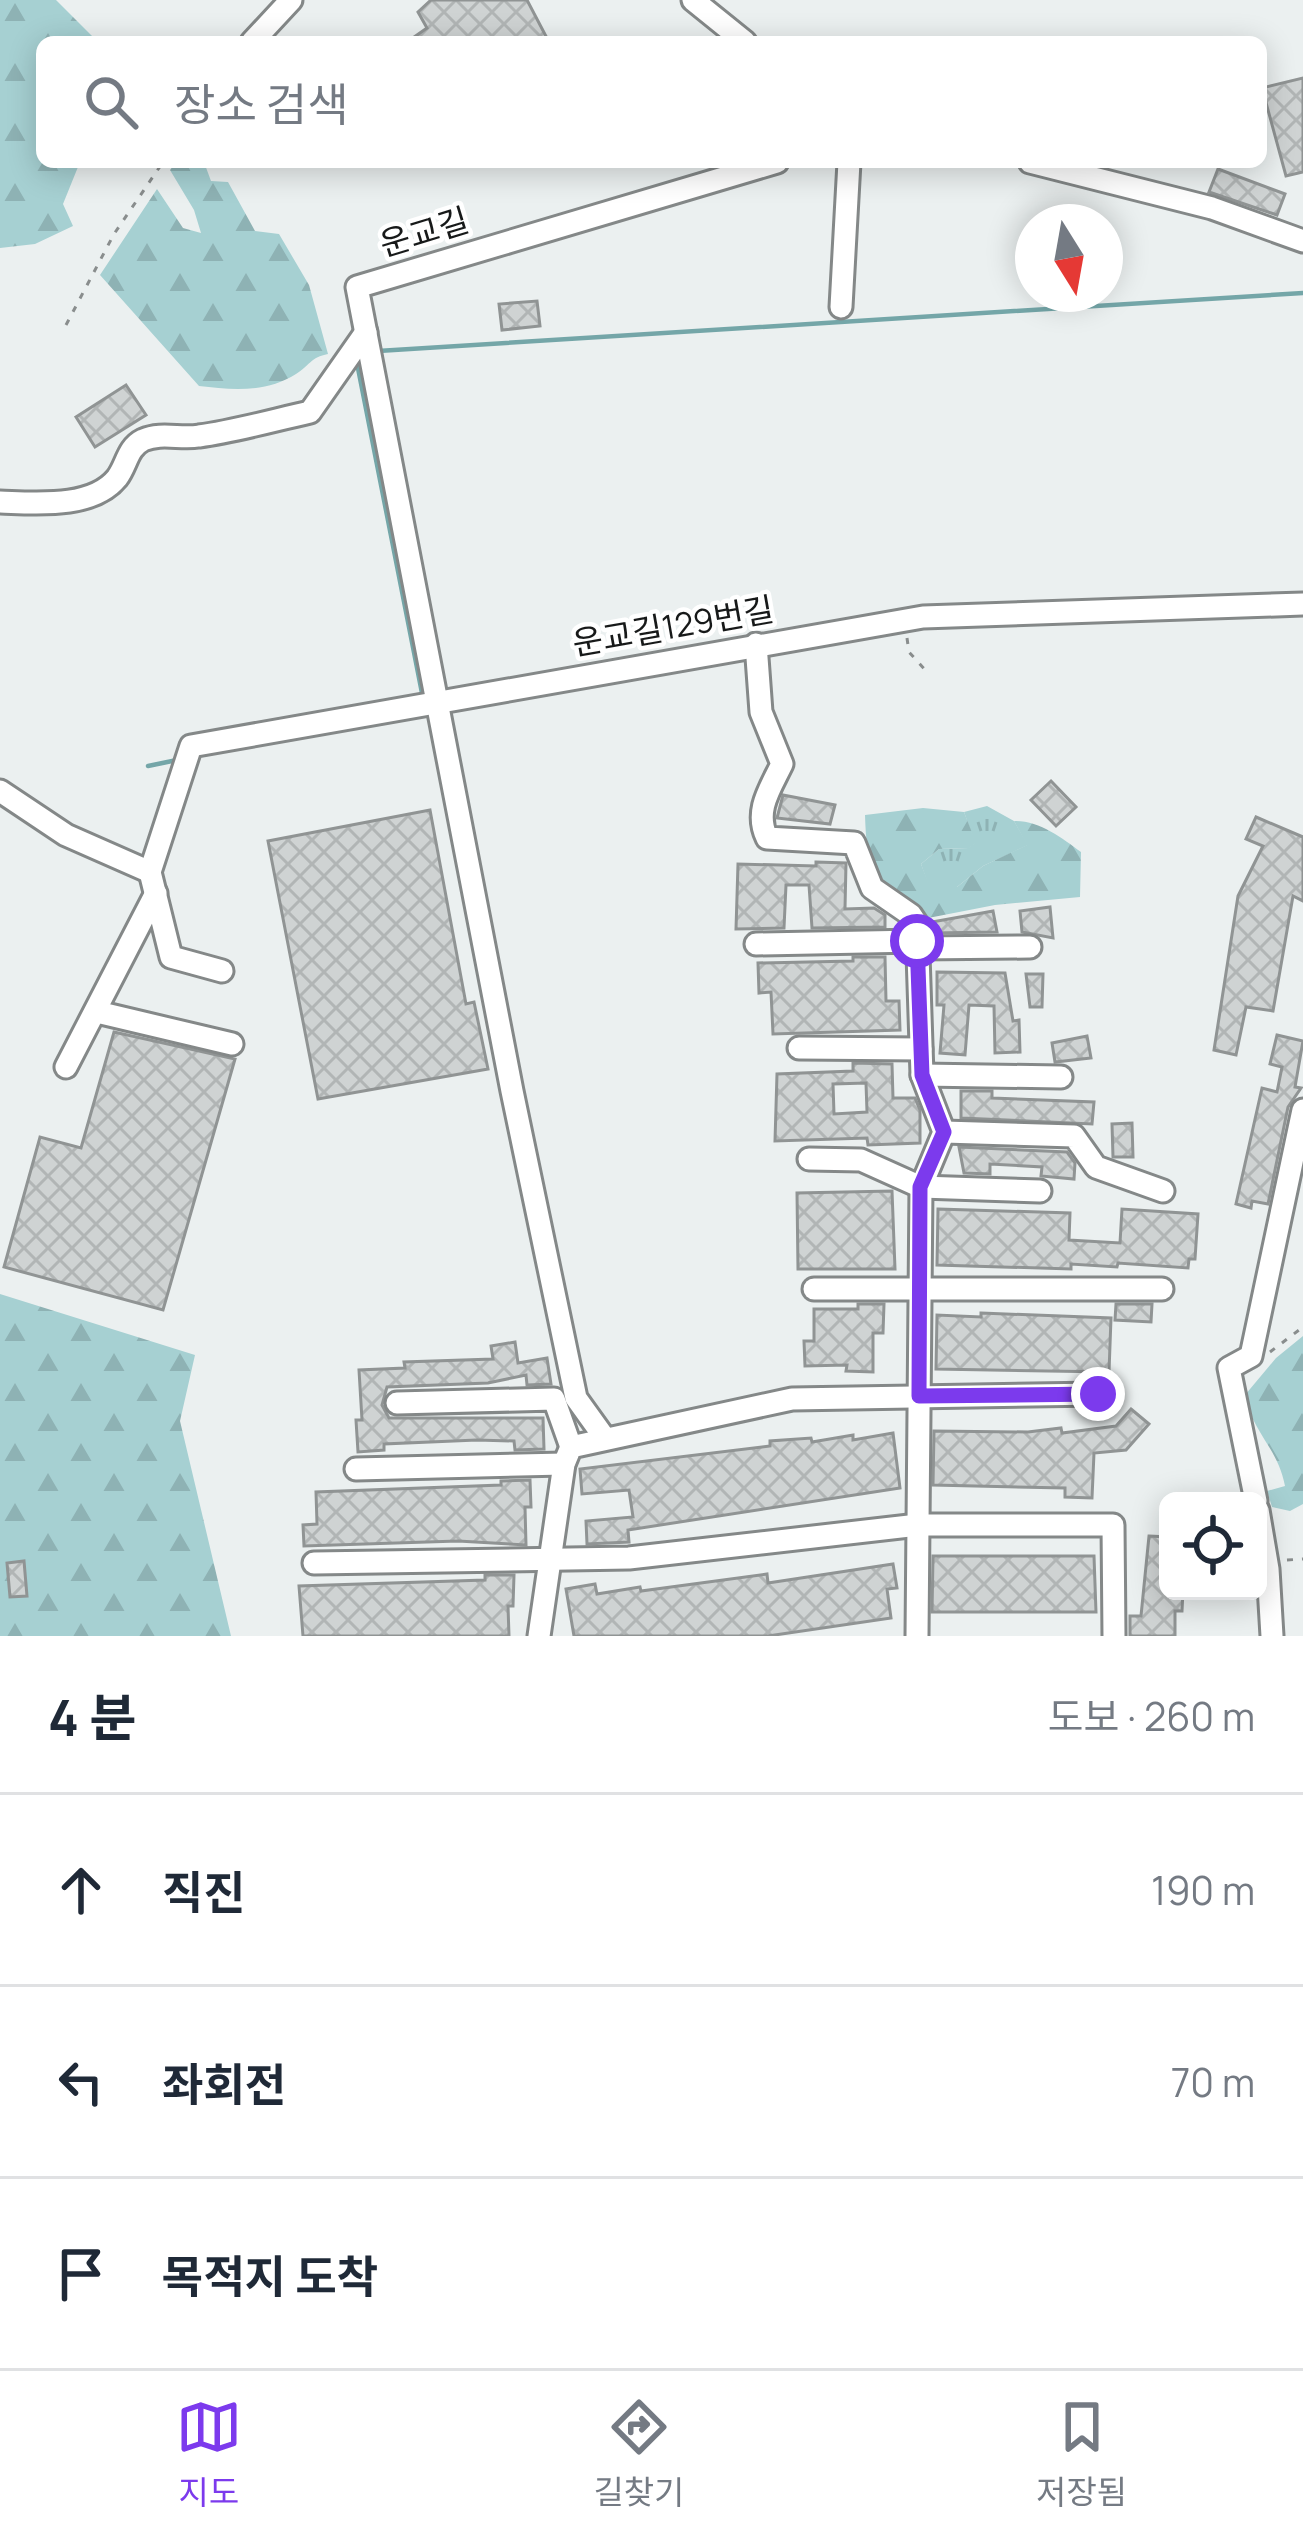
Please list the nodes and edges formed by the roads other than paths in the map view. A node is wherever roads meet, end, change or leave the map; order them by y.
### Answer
1 (291, 0) edge
2 (693, 0) edge
3 (258, 36) edge
4 (738, 36) edge
5 (757, 168) edge
6 (849, 168) edge
7 (1054, 168) edge
8 (1303, 241) edge
9 (841, 307) dead end
10 (366, 332) junction
11 (0, 502) edge
12 (1303, 604) edge
13 (755, 644) junction
14 (436, 702) junction
15 (0, 791) edge
16 (153, 883) junction
17 (756, 944) dead end
18 (917, 945) junction
19 (1030, 947) dead end
20 (222, 971) dead end
21 (97, 1012) junction
22 (232, 1044) dead end
23 (799, 1048) dead end
24 (921, 1049) junction
25 (66, 1067) dead end
26 (922, 1075) junction
27 (1061, 1077) dead end
28 (1303, 1110) edge
29 (944, 1132) junction
30 (809, 1159) dead end
31 (920, 1187) junction
32 (1040, 1191) dead end
33 (1163, 1191) dead end
34 (814, 1289) dead end
35 (920, 1289) junction
36 (1162, 1289) dead end
37 (1098, 1394) dead end
38 (919, 1396) junction
39 (397, 1403) dead end
40 (604, 1437) junction
41 (567, 1456) junction
42 (356, 1469) dead end
43 (1254, 1492) edge
44 (918, 1526) junction
45 (550, 1561) junction
46 (1267, 1563) edge
47 (314, 1564) dead end
48 (539, 1636) edge
49 (917, 1636) edge
50 (1114, 1636) edge
51 (1272, 1636) edge

1 - 3 street
2 - 4 street
5 - 10 street, 운교길
6 - 9 street
7 - 8 street
10 - 11 street
10 - 14 street, 운교길
12 - 13 street, 운교길129번길
13 - 14 street, 운교길129번길
13 - 18 street
14 - 16 street, 운교길129번길
14 - 40 street, 운교길
15 - 16 street
16 - 20 street
16 - 21 street
17 - 18 street
18 - 19 street
18 - 24 street
21 - 22 street
21 - 25 street
23 - 24 street
24 - 26 street
26 - 27 street
26 - 29 street
28 - 43 street
29 - 31 street
29 - 33 street
30 - 31 street
31 - 32 street
31 - 35 street
34 - 35 street
35 - 36 street
35 - 38 street
37 - 38 street
38 - 40 street
38 - 44 street
39 - 41 street
40 - 41 street
41 - 42 street
41 - 45 street
44 - 45 street
44 - 49 street
44 - 50 street
45 - 47 street
45 - 48 street
46 - 51 street

